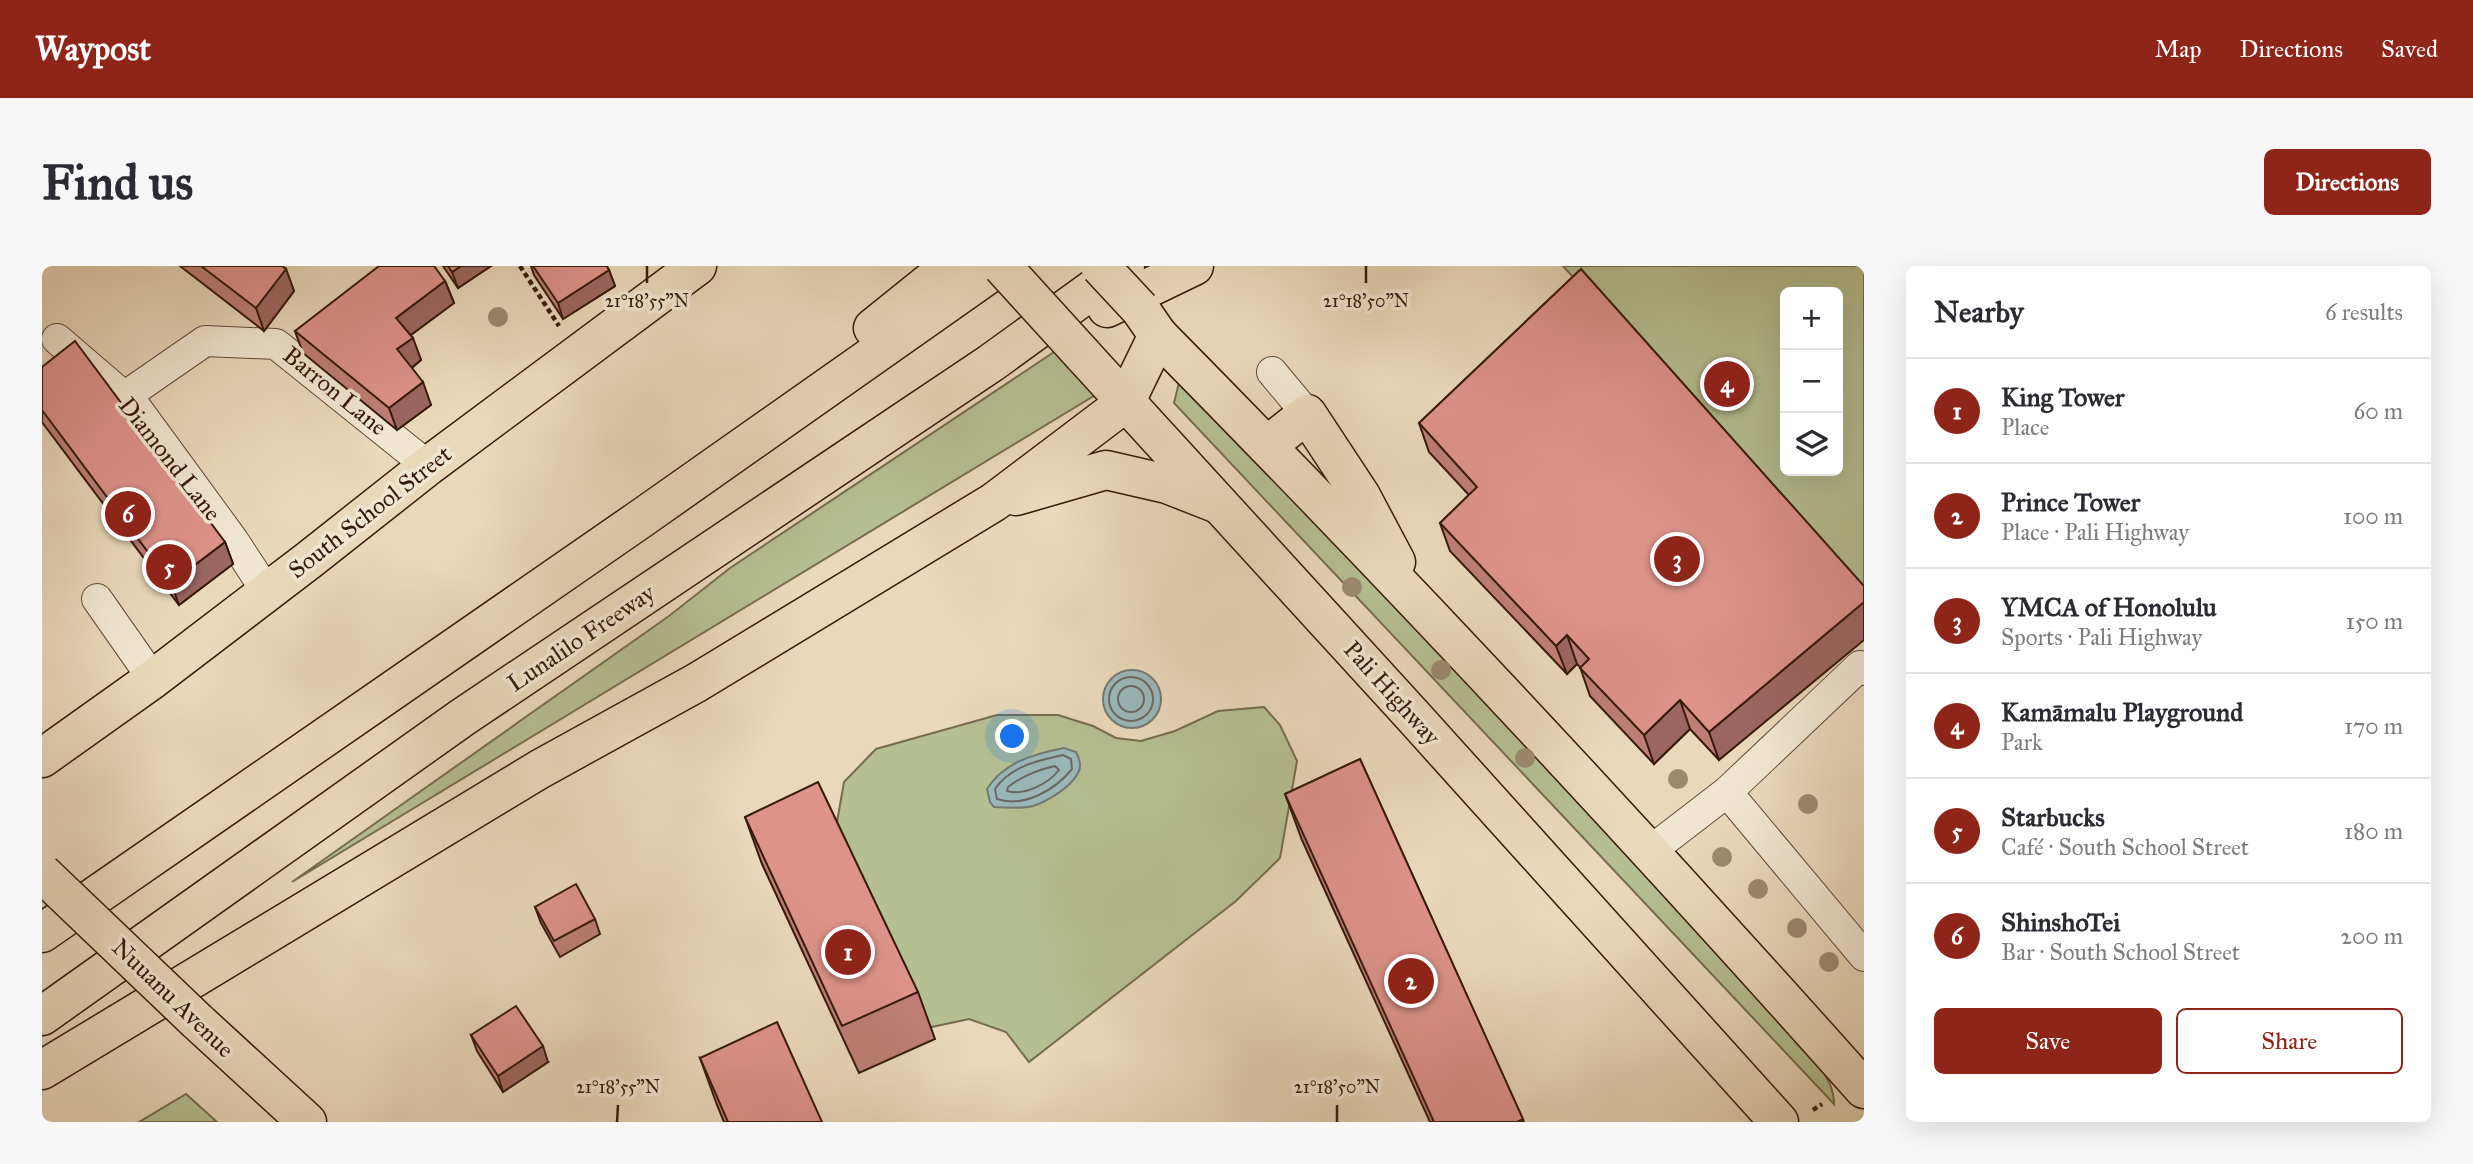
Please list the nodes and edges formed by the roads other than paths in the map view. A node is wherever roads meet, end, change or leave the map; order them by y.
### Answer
1 (697, 266) edge
2 (950, 266) edge
3 (1001, 266) edge
4 (1100, 266) edge
5 (1125, 266) edge
6 (1194, 266) edge
7 (1149, 322) junction
8 (57, 340) dead end
9 (991, 363) junction
10 (1272, 372) dead end
11 (124, 397) junction
12 (1125, 403) junction
13 (1307, 414) junction
14 (1268, 446) junction
15 (428, 466) junction
16 (994, 502) junction
17 (1218, 504) junction
18 (639, 520) junction
19 (267, 592) junction
20 (97, 600) dead end
21 (1418, 604) junction
22 (1864, 670) edge
23 (153, 679) junction
24 (42, 758) edge
25 (1727, 792) junction
26 (1649, 852) junction
27 (42, 873) edge
28 (42, 933) edge
29 (1864, 956) edge
30 (42, 1016) edge
31 (42, 1070) edge
32 (1864, 1089) edge
33 (1796, 1116) edge
34 (307, 1122) edge

1 - 15 main road, South School Street
2 - 18 main road
3 - 12 main road, Pali Highway, bridge
3 - 18 main road
4 - 7 main road, bridge
5 - 9 main road, Lunalilo Freeway
6 - 9 main road
7 - 12 main road
7 - 14 main road
8 - 11 lane, Diamond Lane
9 - 30 main road, Lunalilo Freeway
10 - 13 lane
11 - 15 lane, Barron Lane
11 - 19 lane, Diamond Lane
12 - 16 main road
12 - 17 main road, Pali Highway
13 - 14 main road
13 - 21 main road
14 - 21 main road
15 - 19 main road, South School Street
16 - 17 main road
16 - 31 main road
17 - 33 main road, Pali Highway
18 - 28 main road
19 - 23 main road, South School Street
20 - 23 lane
21 - 26 main road
22 - 25 lane
23 - 24 main road, South School Street
25 - 26 lane
25 - 29 lane
26 - 32 main road
27 - 34 main road, Nuuanu Avenue, bridge

